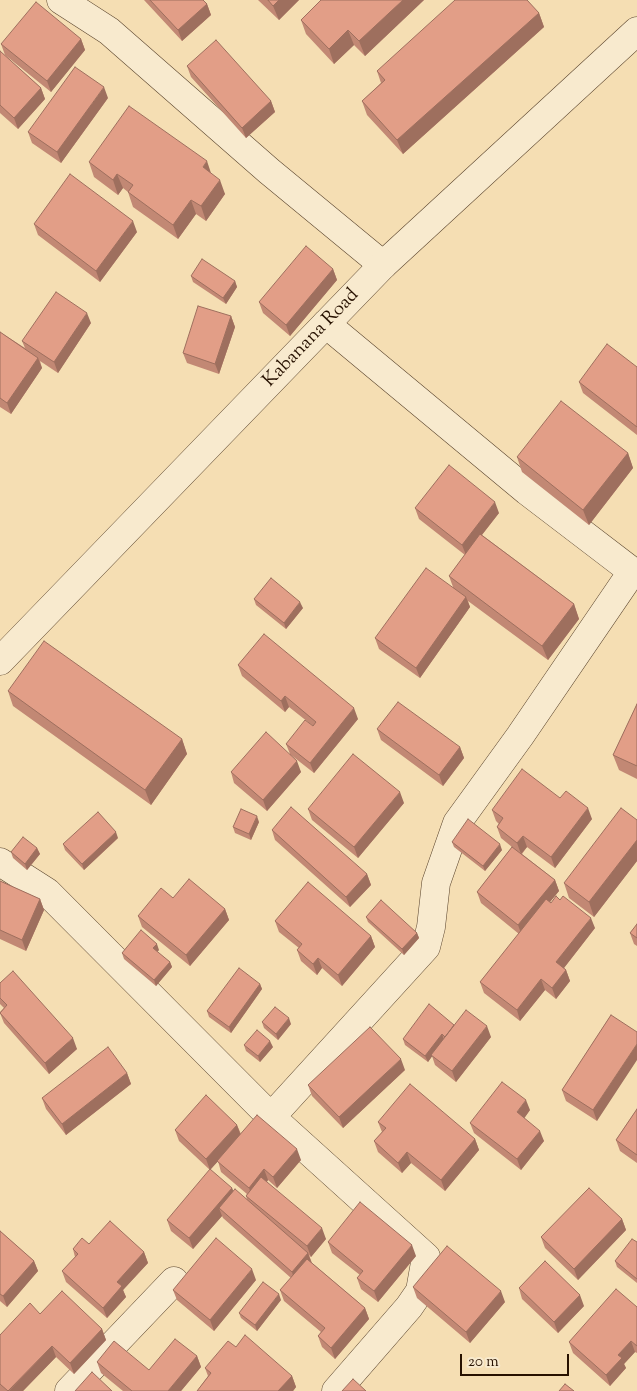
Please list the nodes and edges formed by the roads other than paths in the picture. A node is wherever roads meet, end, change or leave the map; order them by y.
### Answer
1 (61, 0) edge
2 (637, 31) edge
3 (383, 265) junction
4 (326, 324) junction
5 (635, 574) edge
6 (0, 661) edge
7 (0, 862) edge
8 (271, 1117) junction
9 (174, 1281) dead end
10 (69, 1391) edge
11 (336, 1391) edge

1 - 3 street
2 - 3 street, Kabanana Road
3 - 4 street, Kabanana Road
4 - 5 street
4 - 6 street, Kabanana Road
5 - 8 street
7 - 8 street
8 - 11 street
9 - 10 street

